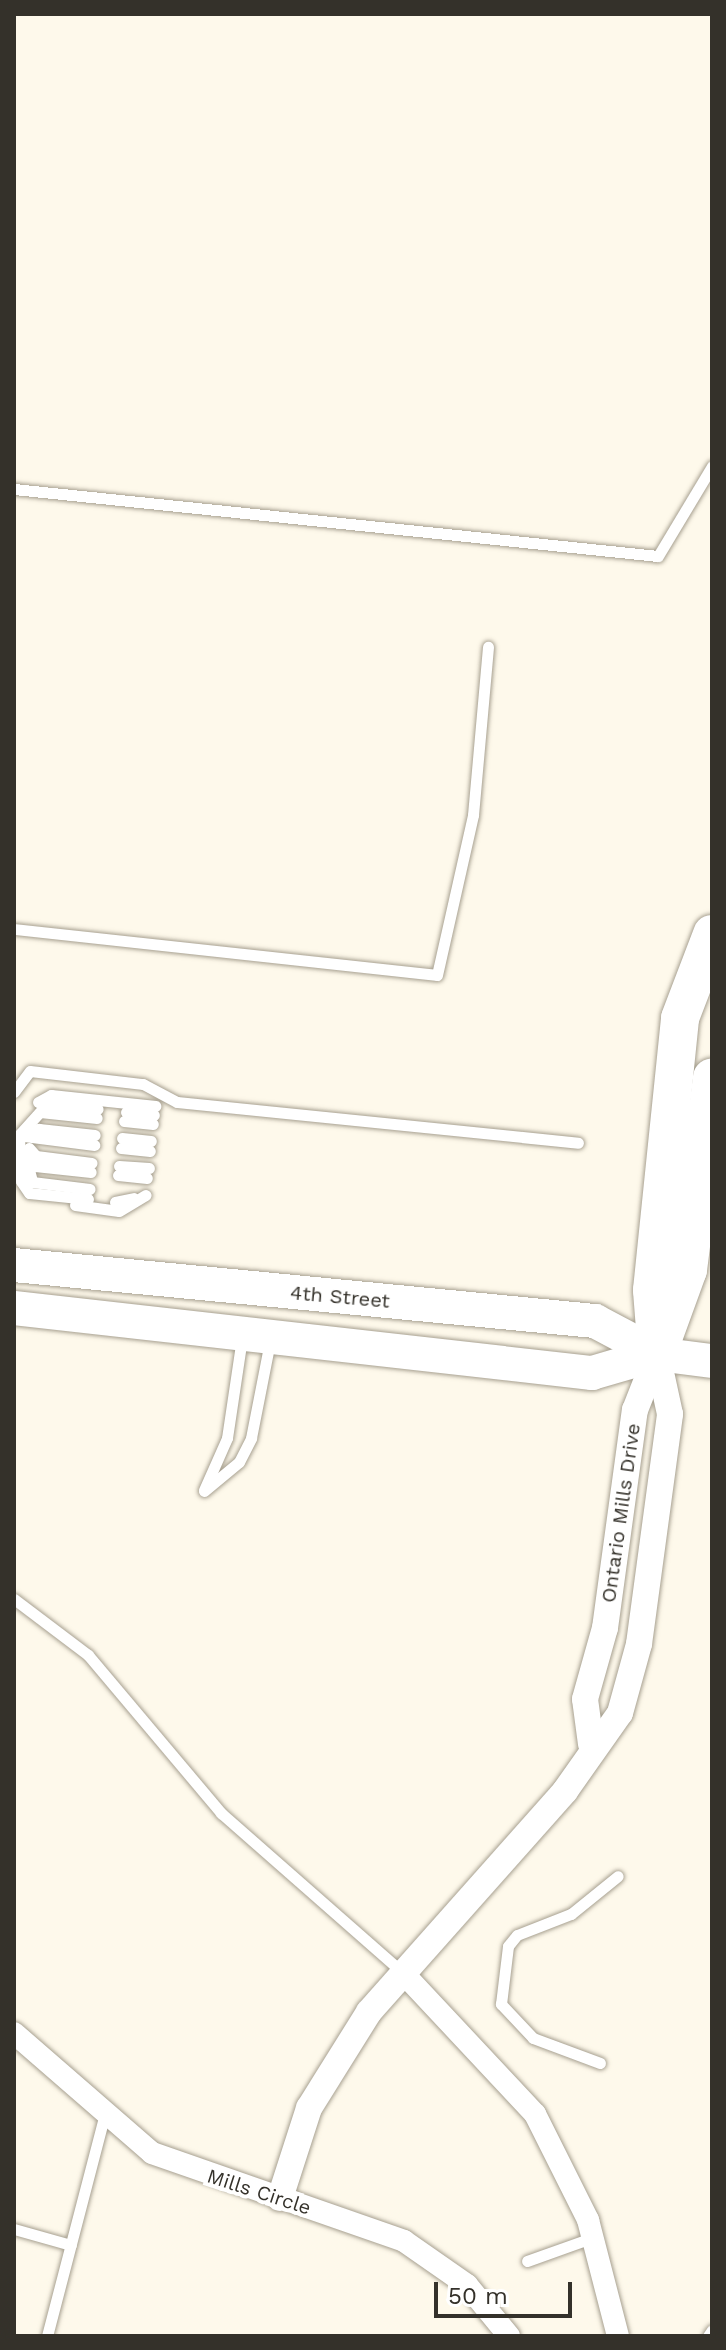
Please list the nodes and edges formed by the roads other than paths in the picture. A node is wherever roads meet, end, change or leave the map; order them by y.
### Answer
1 (712, 466) edge
2 (14, 489) edge
3 (488, 647) dead end
4 (14, 929) edge
5 (712, 934) edge
6 (712, 1077) edge
7 (14, 1092) edge
8 (38, 1102) junction
9 (125, 1116) dead end
10 (16, 1135) edge
11 (95, 1140) dead end
12 (122, 1143) dead end
13 (578, 1143) dead end
14 (151, 1146) dead end
15 (92, 1168) dead end
16 (118, 1170) dead end
17 (148, 1173) dead end
18 (29, 1193) junction
19 (115, 1197) dead end
20 (14, 1265) edge
21 (14, 1308) edge
22 (256, 1334) junction
23 (657, 1354) junction
24 (712, 1361) edge
25 (14, 1599) edge
26 (591, 1744) junction
27 (618, 1876) dead end
28 (404, 1974) junction
29 (14, 2033) edge
30 (600, 2063) dead end
31 (105, 2114) junction
32 (280, 2198) junction
33 (14, 2229) edge
34 (594, 2237) junction
35 (71, 2245) junction
36 (527, 2261) dead end
37 (712, 2330) edge
38 (47, 2336) edge
39 (509, 2336) edge
40 (618, 2336) edge
41 (708, 2336) edge

1 - 2 lane
3 - 4 lane
5 - 23 highway
6 - 23 highway
7 - 13 lane
8 - 9 lane
8 - 10 lane
8 - 10 lane
10 - 11 lane
10 - 15 lane
10 - 18 lane
10 - 18 lane
12 - 14 lane
16 - 17 lane
18 - 19 lane
20 - 23 main road, 4th Street
21 - 22 main road, 4th Street
22 - 22 lane
22 - 23 main road, 4th Street
23 - 24 main road, 4th Street
23 - 26 street, Ontario Mills Drive
23 - 26 street, Ontario Mills Drive
25 - 28 lane
26 - 28 street, Ontario Mills Drive
27 - 30 lane
28 - 32 street, Ontario Mills Drive
28 - 34 street
29 - 31 street, Mills Circle
31 - 32 street, Mills Circle
31 - 35 lane
32 - 39 street, Mills Circle
33 - 35 lane
34 - 36 lane
34 - 40 street
35 - 38 lane
37 - 41 lane

